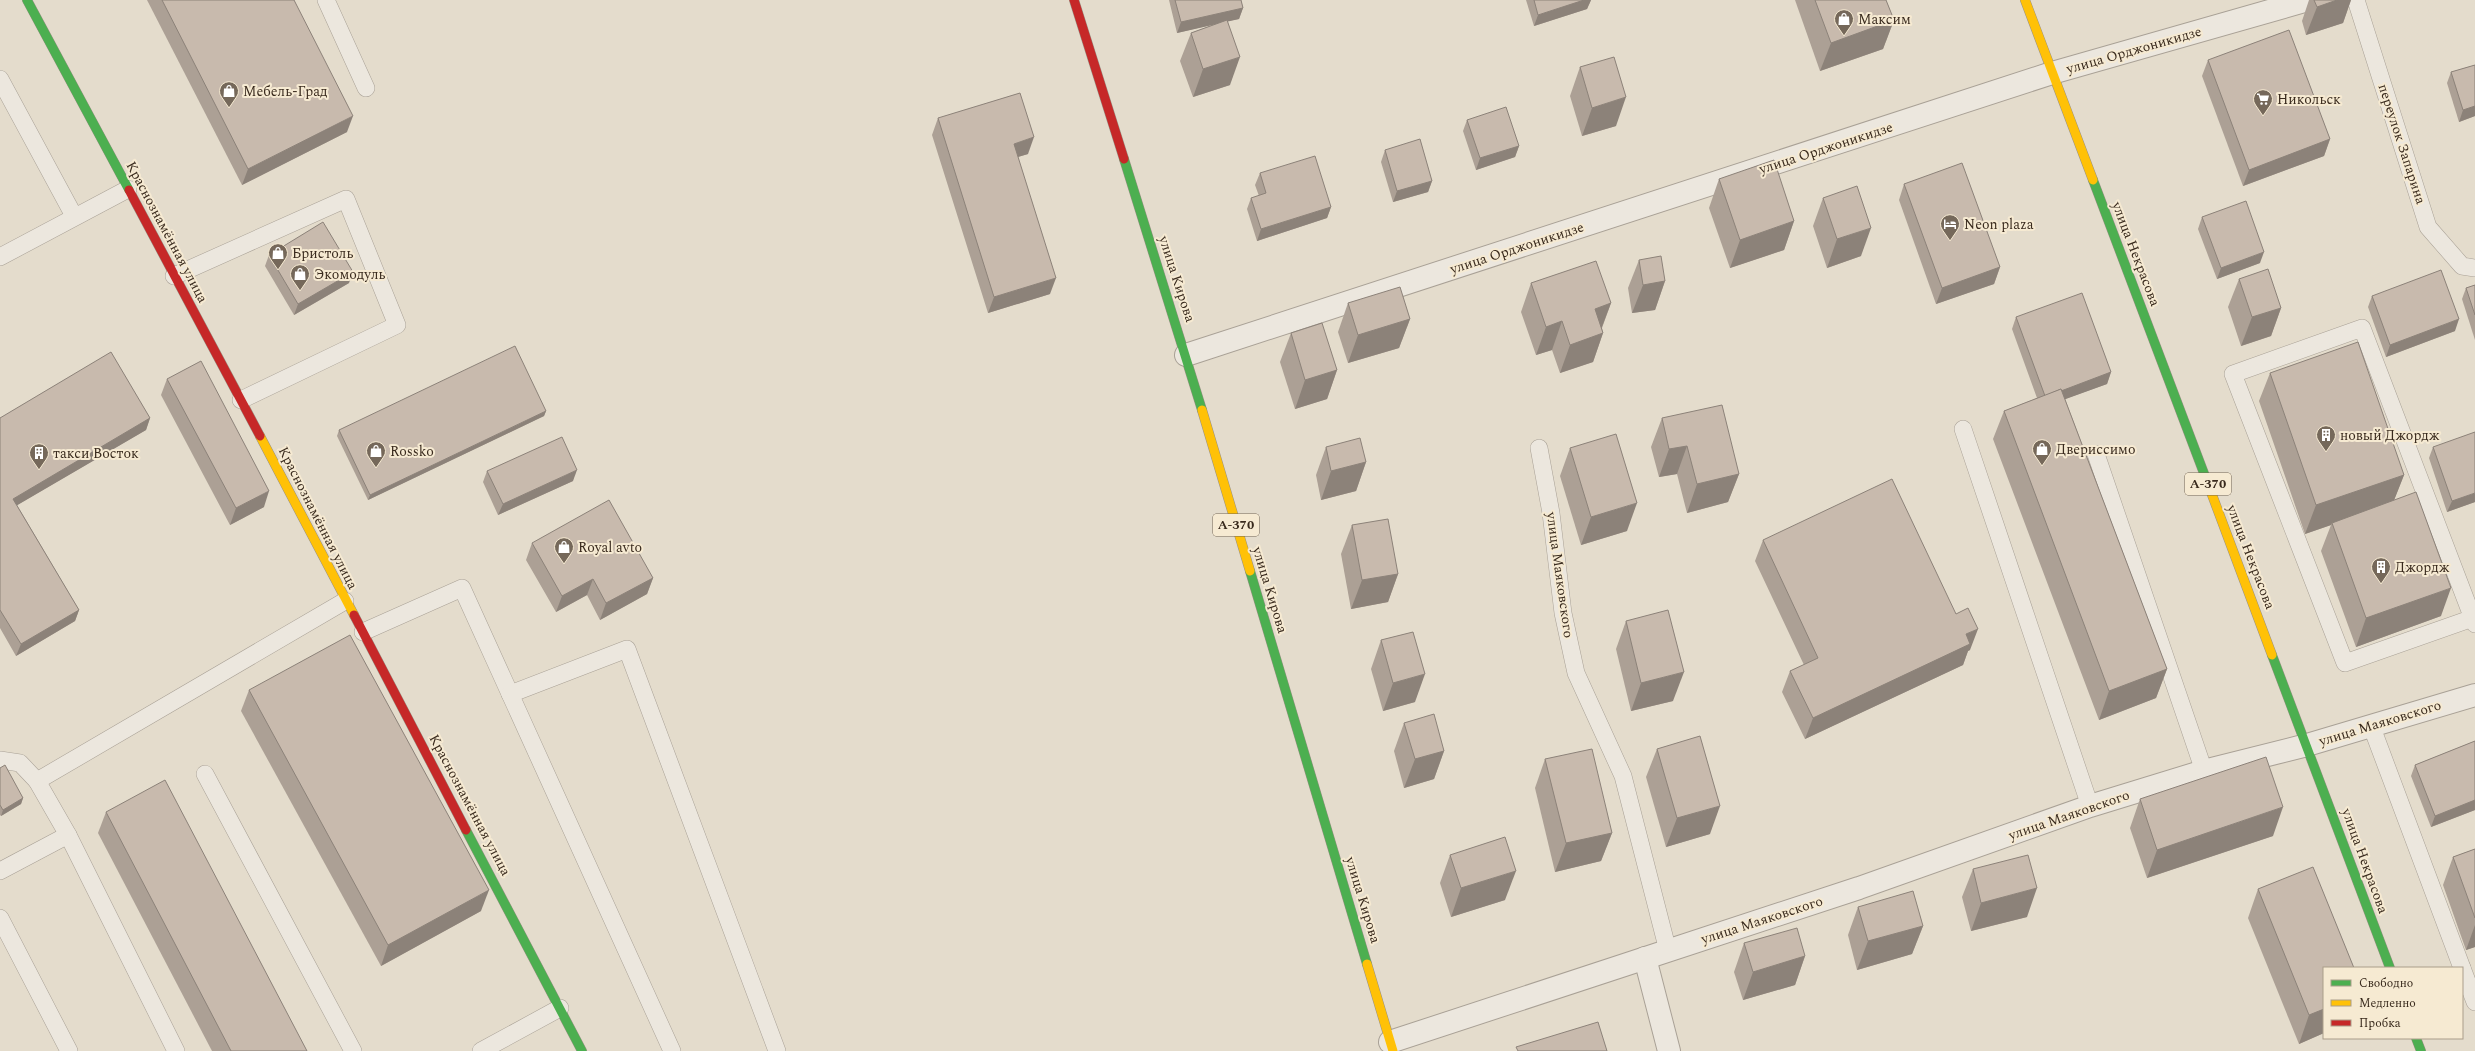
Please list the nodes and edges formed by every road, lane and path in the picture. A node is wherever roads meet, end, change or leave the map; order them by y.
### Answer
1 (27, 0) edge
2 (326, 0) edge
3 (1074, 0) edge
4 (2025, 0) edge
5 (2308, 0) edge
6 (2356, 0) edge
7 (2052, 73) junction
8 (0, 79) edge
9 (366, 88) dead end
10 (128, 189) junction
11 (74, 216) junction
12 (0, 258) edge
13 (2475, 268) edge
14 (174, 276) junction
15 (1186, 355) junction
16 (241, 400) junction
17 (1963, 429) dead end
18 (1539, 448) dead end
19 (2096, 454) dead end
20 (345, 601) junction
21 (2474, 621) edge
22 (363, 632) junction
23 (510, 694) junction
24 (2475, 695) edge
25 (2371, 725) junction
26 (2307, 745) junction
27 (0, 760) edge
28 (2204, 771) junction
29 (205, 774) dead end
30 (37, 781) junction
31 (2090, 806) junction
32 (68, 835) junction
33 (0, 871) edge
34 (0, 918) edge
35 (1668, 951) junction
36 (1645, 958) junction
37 (2390, 967) edge
38 (2462, 967) edge
39 (2463, 971) edge
40 (2475, 1002) edge
41 (560, 1008) junction
42 (2416, 1039) edge
43 (1392, 1046) edge
44 (69, 1051) edge
45 (176, 1051) edge
46 (353, 1051) edge
47 (480, 1051) edge
48 (582, 1051) edge
49 (672, 1051) edge
50 (777, 1051) edge
51 (1669, 1051) edge
52 (2421, 1051) edge

1 - 10 main road, Краснознамённая улица
2 - 9 lane
3 - 15 main road, улица Кирова / А-370
4 - 7 main road, улица Некрасова / А-370
5 - 7 street, улица Орджоникидзе
6 - 13 lane, переулок Запарина
7 - 15 street, улица Орджоникидзе
7 - 26 main road, улица Некрасова / А-370
8 - 11 lane
10 - 11 lane
10 - 14 main road, Краснознамённая улица
11 - 12 lane
14 - 16 main road, Краснознамённая улица
14 - 16 lane
15 - 43 main road, улица Кирова / А-370
16 - 20 main road, Краснознамённая улица
17 - 31 lane
18 - 35 lane, улица Маяковского
19 - 28 lane
20 - 22 main road, Краснознамённая улица
20 - 30 lane
21 - 21 lane
22 - 23 lane
22 - 41 main road, Краснознамённая улица
23 - 49 lane
23 - 50 lane
24 - 25 street, улица Маяковского
25 - 26 street, улица Маяковского
25 - 38 lane
26 - 28 street, улица Маяковского
26 - 37 main road, улица Некрасова / А-370
27 - 30 lane
28 - 31 street, улица Маяковского
29 - 46 lane
30 - 32 lane
31 - 35 street, улица Маяковского
32 - 33 lane
32 - 45 lane
34 - 44 lane
35 - 36 street, улица Маяковского
36 - 43 street, улица Маяковского
36 - 51 street
39 - 40 lane
41 - 47 lane
41 - 48 main road, Краснознамённая улица
42 - 52 main road

